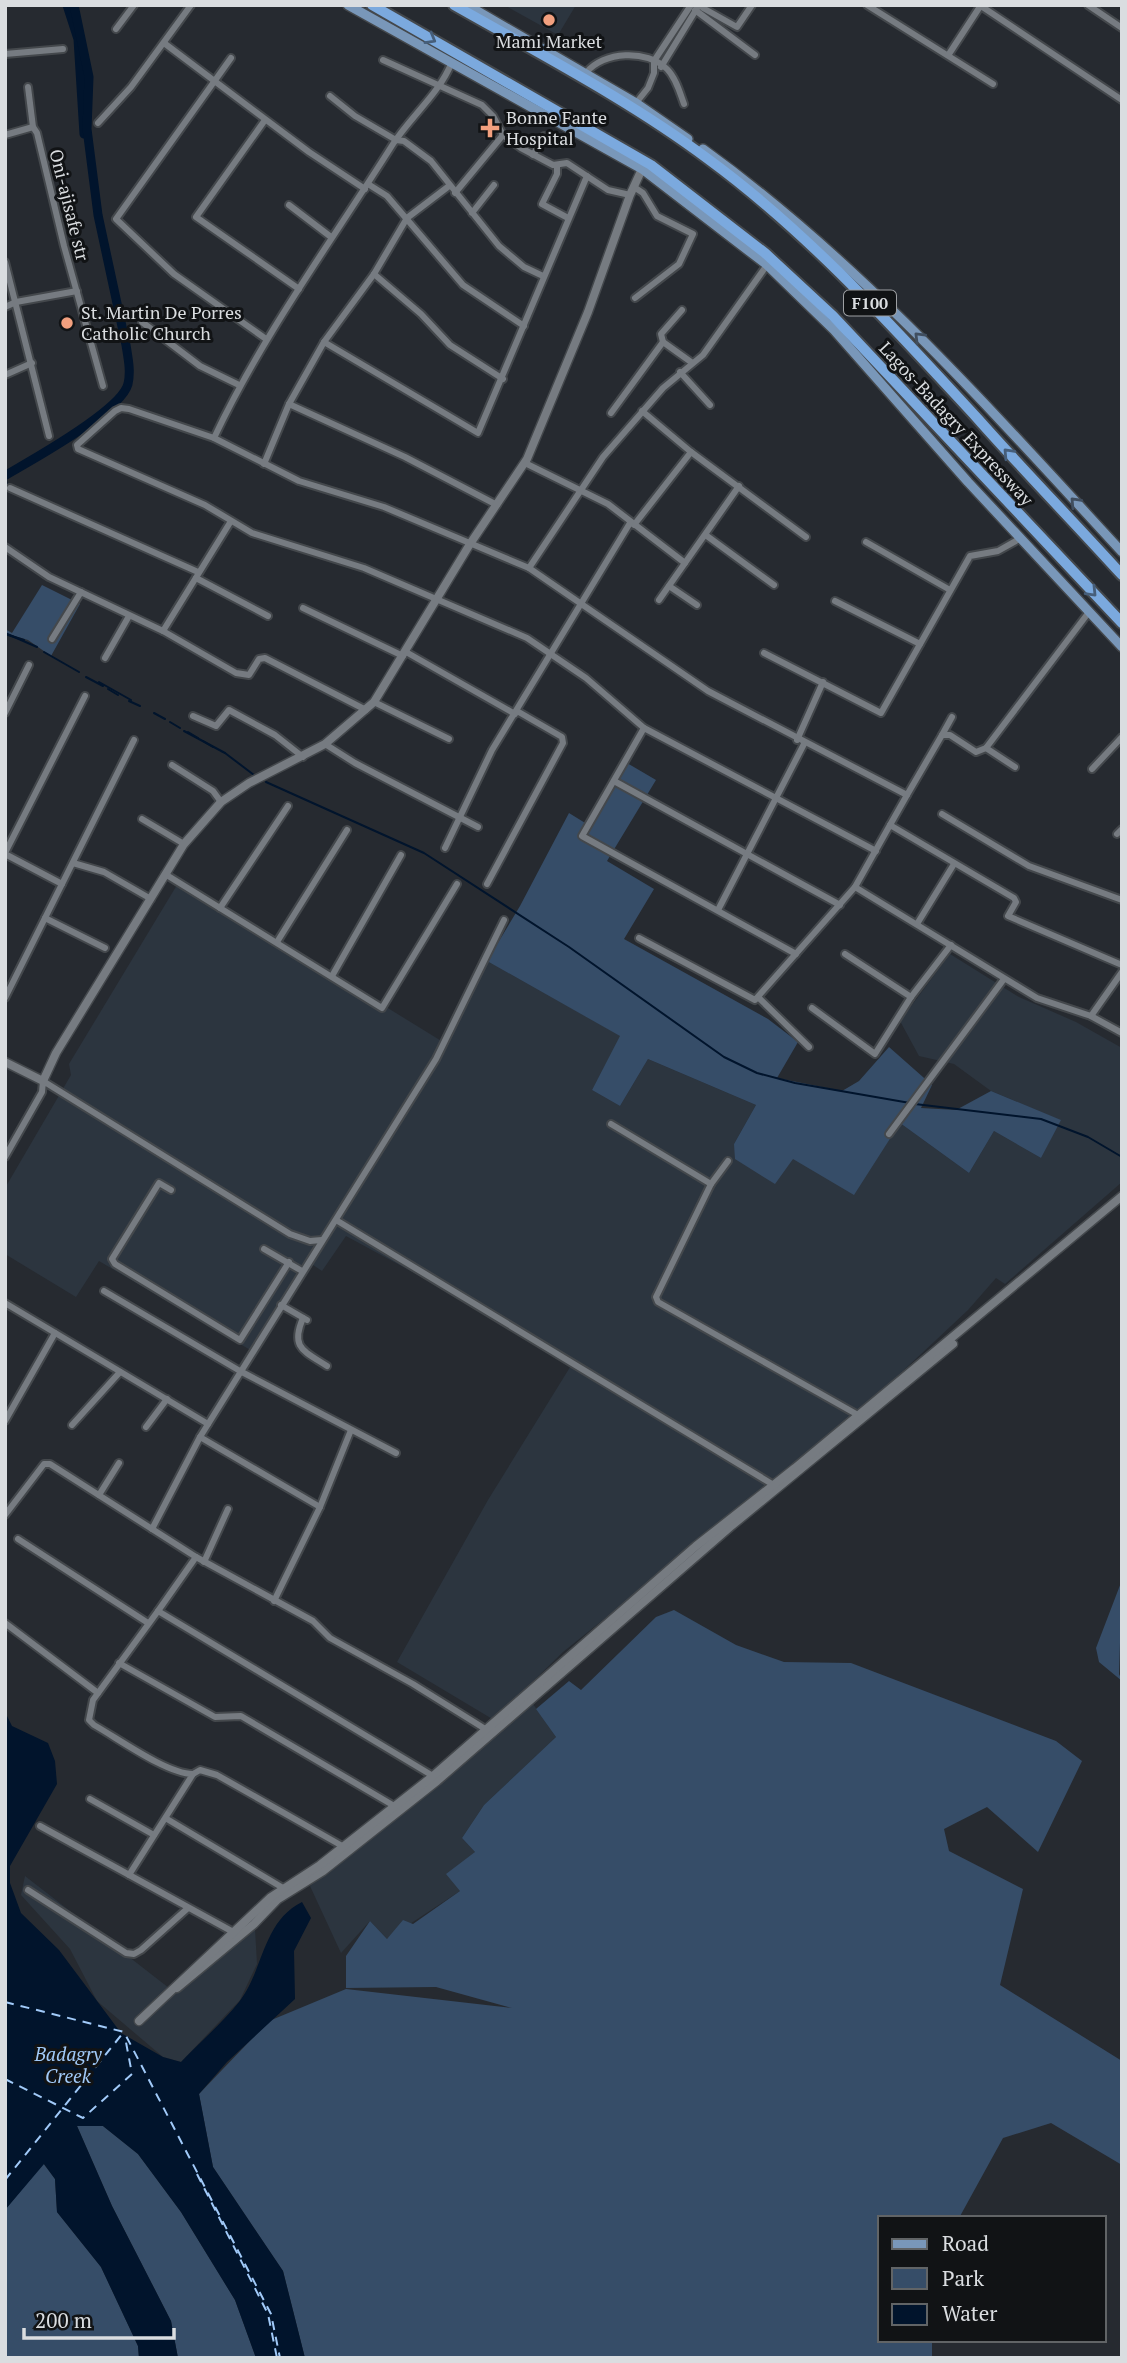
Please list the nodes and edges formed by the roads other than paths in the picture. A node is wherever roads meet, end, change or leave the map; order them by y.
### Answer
1 (134, 5) edge
2 (191, 5) edge
3 (348, 5) edge
4 (372, 5) edge
5 (454, 5) edge
6 (467, 5) edge
7 (705, 5) edge
8 (752, 5) edge
9 (867, 5) edge
10 (981, 5) edge
11 (1088, 5) edge
12 (694, 7) edge
13 (1122, 28) edge
14 (116, 29) dead end
15 (164, 43) junction
16 (63, 49) dead end
17 (5, 54) edge
18 (755, 54) dead end
19 (949, 54) junction
20 (231, 58) dead end
21 (383, 60) dead end
22 (654, 61) junction
23 (452, 62) junction
24 (662, 65) junction
25 (654, 73) junction
26 (582, 74) junction
27 (216, 82) junction
28 (993, 84) dead end
29 (441, 86) junction
30 (28, 87) dead end
31 (330, 96) dead end
32 (1122, 100) edge
33 (636, 103) junction
34 (684, 104) dead end
35 (550, 114) junction
36 (265, 120) junction
37 (98, 123) dead end
38 (33, 127) junction
39 (5, 135) edge
40 (503, 135) junction
41 (544, 136) dead end
42 (396, 140) junction
43 (615, 145) junction
44 (533, 155) junction
45 (557, 166) junction
46 (642, 169) junction
47 (587, 176) junction
48 (494, 185) dead end
49 (449, 186) junction
50 (367, 187) junction
51 (632, 191) junction
52 (455, 193) junction
53 (289, 205) dead end
54 (471, 213) junction
55 (407, 218) junction
56 (568, 218) junction
57 (331, 237) junction
58 (5, 262) edge
59 (767, 265) junction
60 (374, 274) junction
61 (543, 276) junction
62 (299, 289) junction
63 (77, 291) junction
64 (635, 298) dead end
65 (16, 302) junction
66 (5, 307) edge
67 (682, 310) dead end
68 (142, 322) dead end
69 (524, 326) junction
70 (266, 339) junction
71 (324, 342) junction
72 (663, 342) junction
73 (691, 362) junction
74 (32, 363) junction
75 (680, 372) junction
76 (5, 375) edge
77 (503, 379) junction
78 (103, 386) dead end
79 (239, 386) junction
80 (289, 404) junction
81 (710, 405) dead end
82 (642, 411) junction
83 (611, 413) dead end
84 (49, 436) dead end
85 (214, 438) junction
86 (691, 452) junction
87 (525, 463) junction
88 (264, 464) junction
89 (740, 486) junction
90 (10, 488) dead end
91 (581, 492) junction
92 (497, 505) junction
93 (230, 521) junction
94 (632, 524) junction
95 (707, 536) junction
96 (806, 537) dead end
97 (1022, 537) junction
98 (866, 542) dead end
99 (470, 544) junction
100 (5, 547) edge
101 (1122, 552) edge
102 (685, 563) junction
103 (529, 568) junction
104 (197, 575) junction
105 (1122, 575) edge
106 (774, 584) dead end
107 (669, 586) junction
108 (950, 590) junction
109 (81, 593) junction
110 (437, 600) junction
111 (659, 600) dead end
112 (835, 601) dead end
113 (582, 602) junction
114 (697, 605) dead end
115 (303, 608) dead end
116 (1089, 612) junction
117 (129, 615) junction
118 (268, 616) dead end
119 (1122, 623) edge
120 (163, 631) junction
121 (52, 639) dead end
122 (920, 644) junction
123 (1122, 647) edge
124 (764, 653) dead end
125 (405, 654) junction
126 (552, 655) junction
127 (106, 658) dead end
128 (29, 665) dead end
129 (823, 682) junction
130 (85, 696) dead end
131 (374, 702) junction
132 (366, 710) junction
133 (516, 712) junction
134 (5, 713) edge
135 (193, 716) dead end
136 (952, 717) dead end
137 (644, 728) junction
138 (942, 735) junction
139 (1122, 737) edge
140 (134, 740) dead end
141 (449, 740) dead end
142 (796, 740) junction
143 (326, 744) junction
144 (804, 744) junction
145 (986, 748) junction
146 (303, 757) junction
147 (172, 765) dead end
148 (1015, 767) dead end
149 (1092, 769) dead end
150 (614, 781) junction
151 (906, 795) junction
152 (776, 800) junction
153 (222, 802) junction
154 (288, 806) dead end
155 (942, 814) dead end
156 (460, 817) junction
157 (142, 820) dead end
158 (890, 825) junction
159 (478, 827) dead end
160 (347, 830) dead end
161 (184, 844) junction
162 (445, 848) dead end
163 (876, 851) junction
164 (5, 853) edge
165 (401, 855) dead end
166 (748, 855) junction
167 (74, 863) junction
168 (954, 864) junction
169 (165, 874) junction
170 (62, 884) junction
171 (457, 884) dead end
172 (487, 884) dead end
173 (855, 887) junction
174 (150, 899) junction
175 (1122, 900) edge
176 (840, 905) junction
177 (220, 908) junction
178 (718, 910) junction
179 (45, 918) junction
180 (504, 920) dead end
181 (917, 925) junction
182 (639, 938) dead end
183 (276, 942) junction
184 (951, 945) junction
185 (105, 948) dead end
186 (796, 954) junction
187 (845, 954) dead end
188 (1122, 965) edge
189 (1122, 972) edge
190 (331, 976) junction
191 (1004, 979) junction
192 (911, 997) junction
193 (5, 998) edge
194 (759, 998) junction
195 (812, 1008) dead end
196 (1091, 1016) junction
197 (1122, 1033) edge
198 (809, 1047) dead end
199 (5, 1062) edge
200 (43, 1081) junction
201 (611, 1124) dead end
202 (889, 1134) dead end
203 (5, 1157) edge
204 (728, 1161) dead end
205 (711, 1184) junction
206 (170, 1190) dead end
207 (1122, 1196) edge
208 (1122, 1203) edge
209 (336, 1220) junction
210 (323, 1240) junction
211 (264, 1249) dead end
212 (289, 1262) junction
213 (302, 1271) junction
214 (104, 1291) dead end
215 (5, 1303) edge
216 (281, 1305) junction
217 (55, 1333) junction
218 (242, 1339) junction
219 (255, 1347) junction
220 (327, 1366) dead end
221 (240, 1371) junction
222 (120, 1372) junction
223 (167, 1399) junction
224 (858, 1415) junction
225 (5, 1421) edge
226 (208, 1424) junction
227 (72, 1425) dead end
228 (146, 1427) dead end
229 (351, 1430) junction
230 (200, 1437) junction
231 (396, 1453) dead end
232 (119, 1463) dead end
233 (777, 1486) junction
234 (99, 1495) junction
235 (320, 1507) junction
236 (228, 1508) dead end
237 (5, 1515) edge
238 (152, 1529) junction
239 (18, 1539) dead end
240 (196, 1557) junction
241 (204, 1562) junction
242 (274, 1601) junction
243 (158, 1611) junction
244 (5, 1623) edge
245 (148, 1623) junction
246 (120, 1664) junction
247 (98, 1693) junction
248 (489, 1731) junction
249 (193, 1774) junction
250 (433, 1776) junction
251 (90, 1799) dead end
252 (398, 1808) junction
253 (167, 1819) junction
254 (40, 1826) dead end
255 (154, 1835) junction
256 (344, 1847) junction
257 (129, 1875) junction
258 (283, 1888) junction
259 (28, 1890) dead end
260 (188, 1908) junction
261 (237, 1934) junction
262 (139, 2021) dead end

1 - 14 street
2 - 15 street
3 - 23 main road, Lagos-Badagry Expressway
4 -> 43 highway, Lagos-Badagry Expressway / F100
5 - 26 highway, Lagos-Badagry Expressway / F100
6 - 26 main road, Lagos-Badagry Expressway
7 - 8 street
9 - 19 street
10 - 19 street
10 - 32 street
11 - 13 street
12 - 18 street
12 - 22 street
12 - 24 street
15 - 27 street
15 - 37 street
16 - 17 street
19 - 28 street
20 - 27 street
21 - 29 street
22 - 24 street
22 - 25 street
22 - 26 street
23 - 29 street
23 - 35 main road, Lagos-Badagry Expressway
24 - 25 street
24 - 34 street
25 - 33 street
26 - 33 main road, Lagos-Badagry Expressway
105 -> 26 highway, Lagos-Badagry Expressway / F100
27 - 36 street
27 - 70 street
29 - 40 street
29 - 42 street
30 - 38 street, Oni-ajisafe str
31 - 42 street
101 -> 33 main road, Lagos-Badagry Expressway
35 - 43 highway
35 - 46 main road, Lagos-Badagry Expressway
36 - 50 street
36 - 62 street
38 - 39 street
38 - 63 street, Oni-ajisafe str
40 - 44 street
40 - 52 street
41 - 44 street
42 - 49 street
42 - 50 street
43 -> 119 highway, Lagos-Badagry Expressway / F100
44 - 45 street
45 - 47 street
45 - 56 street
46 - 51 street
46 - 59 main road, Lagos-Badagry Expressway
47 - 51 street
47 - 56 street
48 - 54 street
49 - 52 street
49 - 55 street
50 - 55 street
50 - 57 street
51 - 64 street
51 - 87 street
52 - 54 street
53 - 57 street
54 - 61 street
55 - 60 street
55 - 69 street
56 - 61 street
57 - 62 street
58 - 65 street
59 - 73 street
59 - 97 main road, Lagos-Badagry Expressway
60 - 71 street
60 - 77 street
61 - 69 street
62 - 70 street
63 - 65 street
63 - 78 street, Oni-ajisafe str
65 - 66 street
65 - 74 street
67 - 72 street
68 - 79 street
69 - 77 street
70 - 79 street
71 - 77 street
71 - 80 street
72 - 73 street
72 - 83 street
73 - 75 street
74 - 76 street
74 - 84 street
75 - 81 street
75 - 82 street
79 - 85 street
80 - 88 street
80 - 92 street
82 - 86 street
82 - 91 street
85 - 88 street
85 - 93 street
86 - 89 street
86 - 94 street
87 - 91 street
87 - 92 street
88 - 99 street
89 - 95 street
89 - 96 street
90 - 104 street
91 - 94 street
91 - 103 street
92 - 99 street
93 - 104 street
93 - 110 street
94 - 102 street
94 - 113 street
95 - 102 street
95 - 106 street
97 - 108 street
97 - 116 main road, Lagos-Badagry Expressway
98 - 108 street
99 - 103 street
99 - 110 street
100 - 109 street
102 - 107 street
103 - 113 street
104 - 118 street
104 - 120 street
107 - 111 street
107 - 114 street
108 - 122 street
109 - 117 street
109 - 121 street
110 - 125 street
110 - 126 street
112 - 122 street
113 - 126 street
113 - 142 street
115 - 125 street
116 - 123 main road, Lagos-Badagry Expressway
116 - 145 street
117 - 120 street
117 - 127 street
120 - 132 street
122 - 129 street
124 - 129 street
125 - 131 street
125 - 133 street
126 - 133 street
126 - 137 street
128 - 134 street
129 - 142 street
130 - 164 street
131 - 132 street
131 - 141 street
132 - 143 street
133 - 156 street
133 - 172 street
135 - 146 street
136 - 138 street
137 - 150 street
137 - 152 street
138 - 145 street
138 - 151 street
139 - 149 street
140 - 167 street
142 - 144 street
143 - 146 street
143 - 156 street
144 - 151 street
144 - 152 street
145 - 148 street
146 - 153 street
147 - 153 street
150 - 166 street
150 - 178 street
151 - 158 street
152 - 163 street
152 - 166 street
153 - 161 street
154 - 177 street
155 - 175 street
156 - 159 street
156 - 162 street
157 - 161 street
158 - 163 street
158 - 168 street
160 - 183 street
161 - 169 street
163 - 173 street
164 - 170 street
165 - 190 street
166 - 176 street
166 - 178 street
167 - 170 street
167 - 174 street
168 - 181 street
168 - 188 street
169 - 174 street
169 - 177 street
170 - 179 street
171 - 190 street
173 - 176 street
173 - 181 street
174 - 200 street
176 - 186 street
177 - 183 street
178 - 186 street
179 - 185 street
179 - 193 street
180 - 209 street
181 - 184 street
182 - 194 street
183 - 190 street
184 - 191 street
184 - 192 street
186 - 194 street
187 - 192 street
189 - 196 street
191 - 196 street
191 - 202 street
192 - 195 street
194 - 198 street
196 - 197 street
199 - 200 street
200 - 203 street
200 - 210 street
201 - 205 street
204 - 205 street
205 - 224 street
206 - 218 street
207 - 224 street
208 - 233 street
209 - 210 street
209 - 233 street
210 - 213 street
211 - 212 street
212 - 213 street
212 - 218 street
213 - 216 street
214 - 221 street
215 - 217 street
216 - 219 street
216 - 220 street
217 - 222 street
217 - 225 street
218 - 219 street
219 - 221 street
221 - 226 street
221 - 229 street
222 - 223 street
222 - 227 street
223 - 226 street
223 - 228 street
224 - 233 street
226 - 230 street
229 - 231 street
229 - 235 street
230 - 235 street
230 - 238 street
232 - 234 street
233 - 248 street
234 - 237 street
234 - 238 street
235 - 242 street
236 - 241 street
238 - 240 street
239 - 245 street
240 - 241 street
240 - 243 street
241 - 242 street
242 - 248 street
243 - 245 street
243 - 250 street
244 - 247 street
245 - 246 street
246 - 247 street
246 - 252 street
247 - 249 street
248 - 250 street
248 - 252 street
249 - 253 street
249 - 256 street
250 - 252 street
251 - 255 street
252 - 256 street
252 - 261 street
253 - 255 street
253 - 258 street
254 - 257 street
255 - 257 street
256 - 258 street
257 - 260 street
258 - 261 street
259 - 260 street
260 - 261 street
261 - 262 street

